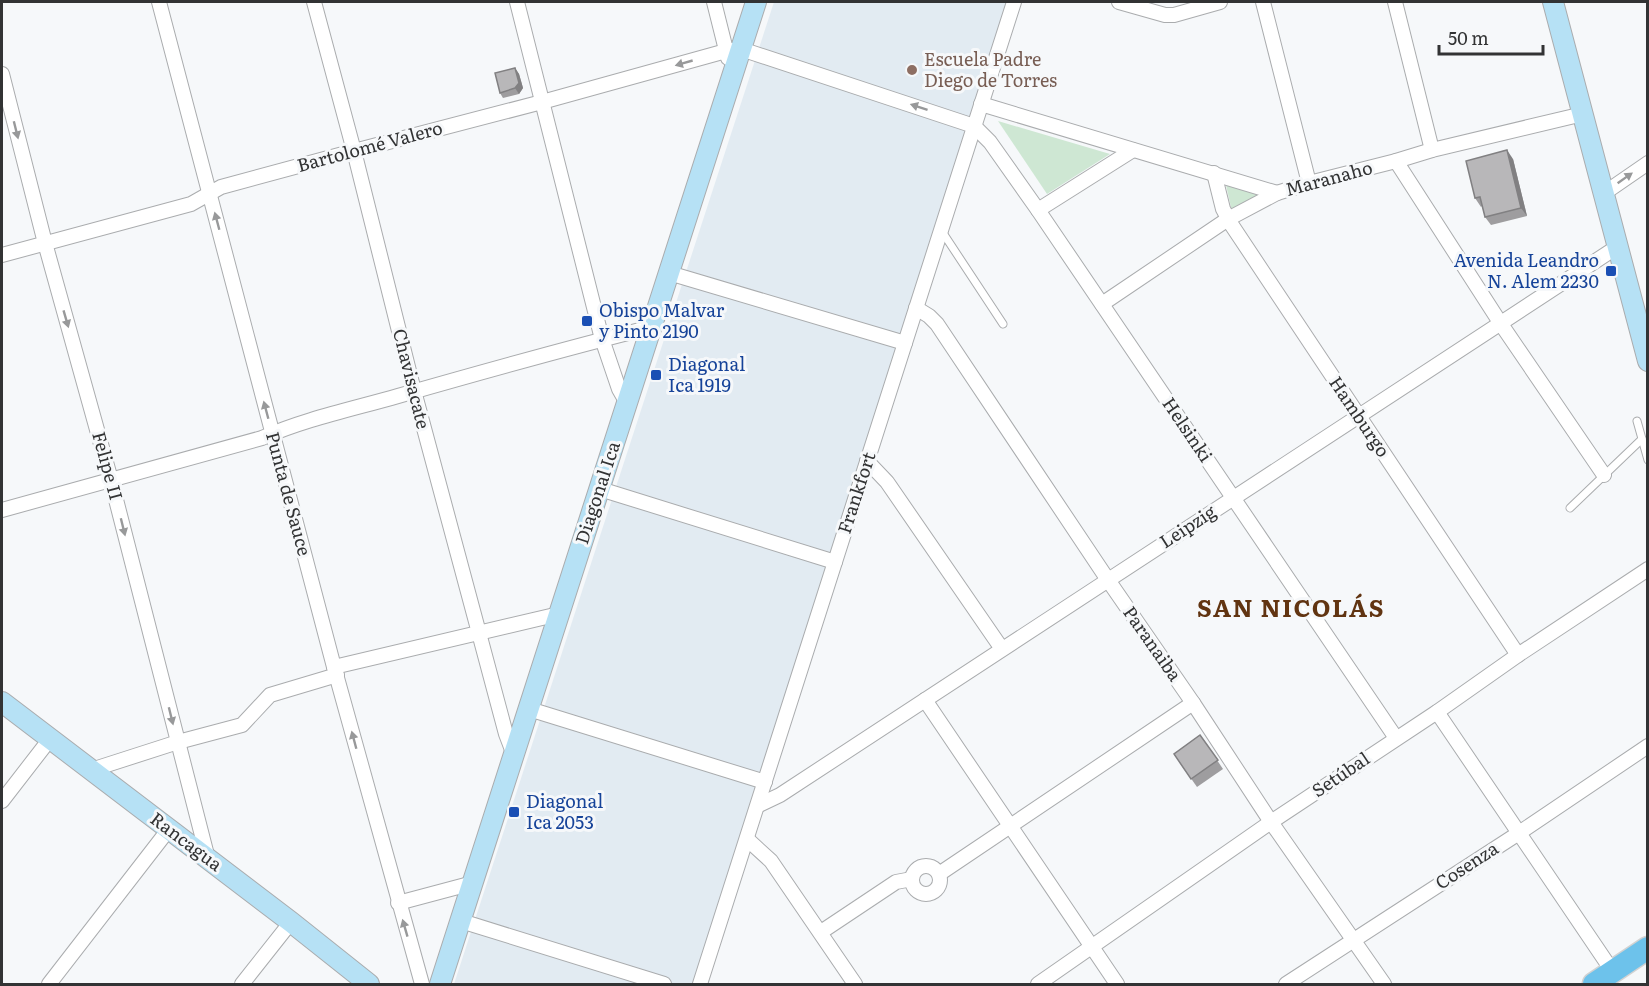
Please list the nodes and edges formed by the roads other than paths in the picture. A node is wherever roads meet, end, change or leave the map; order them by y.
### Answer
1 (159, 2) edge
2 (314, 2) edge
3 (517, 2) edge
4 (714, 2) edge
5 (756, 2) edge
6 (1014, 2) edge
7 (1119, 2) edge
8 (1220, 2) edge
9 (1263, 2) edge
10 (1395, 2) edge
11 (1553, 2) edge
12 (734, 50) junction
13 (2, 74) edge
14 (542, 102) junction
15 (981, 105) junction
16 (1583, 114) junction
17 (974, 126) junction
18 (1133, 150) junction
19 (1432, 150) junction
20 (354, 151) junction
21 (1396, 161) junction
22 (1647, 163) edge
23 (1214, 173) junction
24 (1309, 183) junction
25 (1277, 193) junction
26 (210, 194) junction
27 (1603, 194) junction
28 (1038, 210) junction
29 (1228, 219) junction
30 (941, 230) junction
31 (45, 243) junction
32 (1617, 247) junction
33 (2, 255) edge
34 (669, 273) junction
35 (1102, 304) junction
36 (916, 308) junction
37 (1004, 324) dead end
38 (1501, 324) junction
39 (652, 327) junction
40 (602, 339) junction
41 (905, 343) junction
42 (1647, 361) edge
43 (414, 391) junction
44 (627, 403) junction
45 (1358, 416) junction
46 (1637, 421) dead end
47 (272, 434) junction
48 (1642, 439) junction
49 (867, 460) junction
50 (1647, 460) edge
51 (1604, 475) junction
52 (111, 480) junction
53 (600, 489) junction
54 (1233, 498) junction
55 (1570, 508) dead end
56 (2, 510) edge
57 (835, 561) junction
58 (1647, 569) edge
59 (1108, 580) junction
60 (559, 614) junction
61 (478, 633) junction
62 (1002, 649) junction
63 (1518, 655) junction
64 (335, 671) junction
65 (925, 700) junction
66 (2, 702) edge
67 (1193, 703) junction
68 (529, 709) junction
69 (1437, 712) junction
70 (50, 738) junction
71 (1396, 738) junction
72 (178, 742) junction
73 (1647, 746) edge
74 (514, 754) junction
75 (91, 770) junction
76 (765, 782) junction
77 (2, 801) edge
78 (759, 805) junction
79 (1271, 822) junction
80 (1010, 827) junction
81 (170, 829) junction
82 (1519, 832) junction
83 (747, 839) junction
84 (208, 859) junction
85 (939, 874) junction
86 (912, 879) junction
87 (473, 883) junction
88 (398, 903) junction
89 (461, 921) junction
90 (291, 922) junction
91 (821, 932) junction
92 (1353, 940) junction
93 (1092, 948) junction
94 (1647, 948) edge
95 (1604, 978) edge
96 (49, 984) edge
97 (242, 984) edge
98 (369, 984) edge
99 (422, 984) edge
100 (440, 984) edge
101 (664, 984) edge
102 (700, 984) edge
103 (855, 984) edge
104 (1038, 984) edge
105 (1117, 984) edge
106 (1286, 984) edge
107 (1384, 984) edge

1 - 26 street, Punta de Sauce
2 - 20 street, Chavisacate
3 - 14 street
4 - 12 street
5 - 12 main road, Diagonal Ica
6 - 15 street, Frankfort
7 - 8 street
9 - 24 street
10 - 19 street
11 - 16 main road
12 -> 14 street, Bartolomé Valero
17 -> 12 street
12 - 34 main road, Diagonal Ica
13 -> 31 street, Felipe II
14 - 20 street, Bartolomé Valero
14 - 40 street
15 - 17 street, Frankfort
15 - 18 street
16 - 19 street, Maranaho
16 - 27 main road
17 - 28 street, Helsinki
17 - 30 street, Frankfort
18 - 23 street
18 - 28 street
19 - 21 street, Maranaho
20 - 26 street, Bartolomé Valero
20 - 43 street, Chavisacate
21 - 24 street, Maranaho
21 - 38 street
27 -> 22 street
23 - 25 street
23 - 29 street, Hamburgo
24 - 25 street, Maranaho
25 - 29 street, Maranaho
26 - 31 street, Bartolomé Valero
47 -> 26 street, Punta de Sauce
27 - 32 main road
28 - 35 street, Helsinki
29 - 35 street, Maranaho
29 - 45 street, Hamburgo
30 - 36 street, Frankfort
30 - 37 lane
31 - 33 street, Bartolomé Valero
31 -> 52 street, Felipe II
32 - 38 street, Leipzig
32 - 42 main road
34 - 39 main road, Diagonal Ica
34 - 41 street
35 - 54 street, Helsinki
36 - 41 street, Frankfort
36 - 59 street, Paranaiba
38 - 45 street, Leipzig
38 - 51 street
39 - 40 street
39 - 44 main road, Diagonal Ica
40 - 43 street
40 - 44 street
41 - 49 street, Frankfort
43 - 47 street
43 - 61 street, Chavisacate
44 - 53 main road, Diagonal Ica
45 - 54 street, Leipzig
45 - 63 street, Hamburgo
46 - 48 lane
47 - 52 street
47 - 64 street, Punta de Sauce
48 - 50 lane
48 - 51 lane
49 - 57 street, Frankfort
49 - 62 street
51 - 55 lane
52 - 56 street
52 -> 72 street, Felipe II
53 - 57 street
53 - 60 main road, Diagonal Ica
54 - 59 street, Leipzig
54 - 71 street, Helsinki
57 - 76 street, Frankfort
58 - 63 street, Setúbal
59 - 62 street, Leipzig
59 - 67 street, Paranaiba
60 - 61 street
60 - 68 main road, Diagonal Ica
61 - 64 street
61 - 74 street, Chavisacate
62 - 65 street, Leipzig
63 - 69 street, Setúbal
64 - 72 street
88 -> 64 street, Punta de Sauce
65 - 78 street, Leipzig
65 - 80 street
66 - 70 main road, Rancagua
67 - 79 street, Paranaiba
67 - 80 street
68 - 74 main road, Diagonal Ica
68 - 76 street
69 - 71 street, Setúbal
69 - 82 street
70 - 75 main road, Rancagua
70 - 77 street
71 - 79 street, Setúbal
72 - 75 street
72 - 84 street, Felipe II
73 - 82 street, Cosenza
74 - 87 main road, Diagonal Ica
75 - 81 main road, Rancagua
76 - 78 street, Frankfort
78 - 83 street, Frankfort
79 - 92 street, Paranaiba
79 - 93 street, Setúbal
80 - 85 street
80 - 93 street
81 - 84 main road, Rancagua
81 - 96 street
82 - 92 street, Cosenza
82 - 95 street
83 - 91 street
83 - 102 street, Frankfort
84 - 90 main road, Rancagua
85 - 86 street
85 - 86 street
86 - 91 street
87 - 88 street
87 - 89 main road, Diagonal Ica
99 -> 88 street, Punta de Sauce
89 - 100 main road, Diagonal Ica
89 - 101 street
90 - 97 street
90 - 98 main road, Rancagua
91 - 103 street
92 - 106 street, Cosenza
92 - 107 street, Paranaiba
93 - 104 street, Setúbal
93 - 105 street
94 - 95 main road

